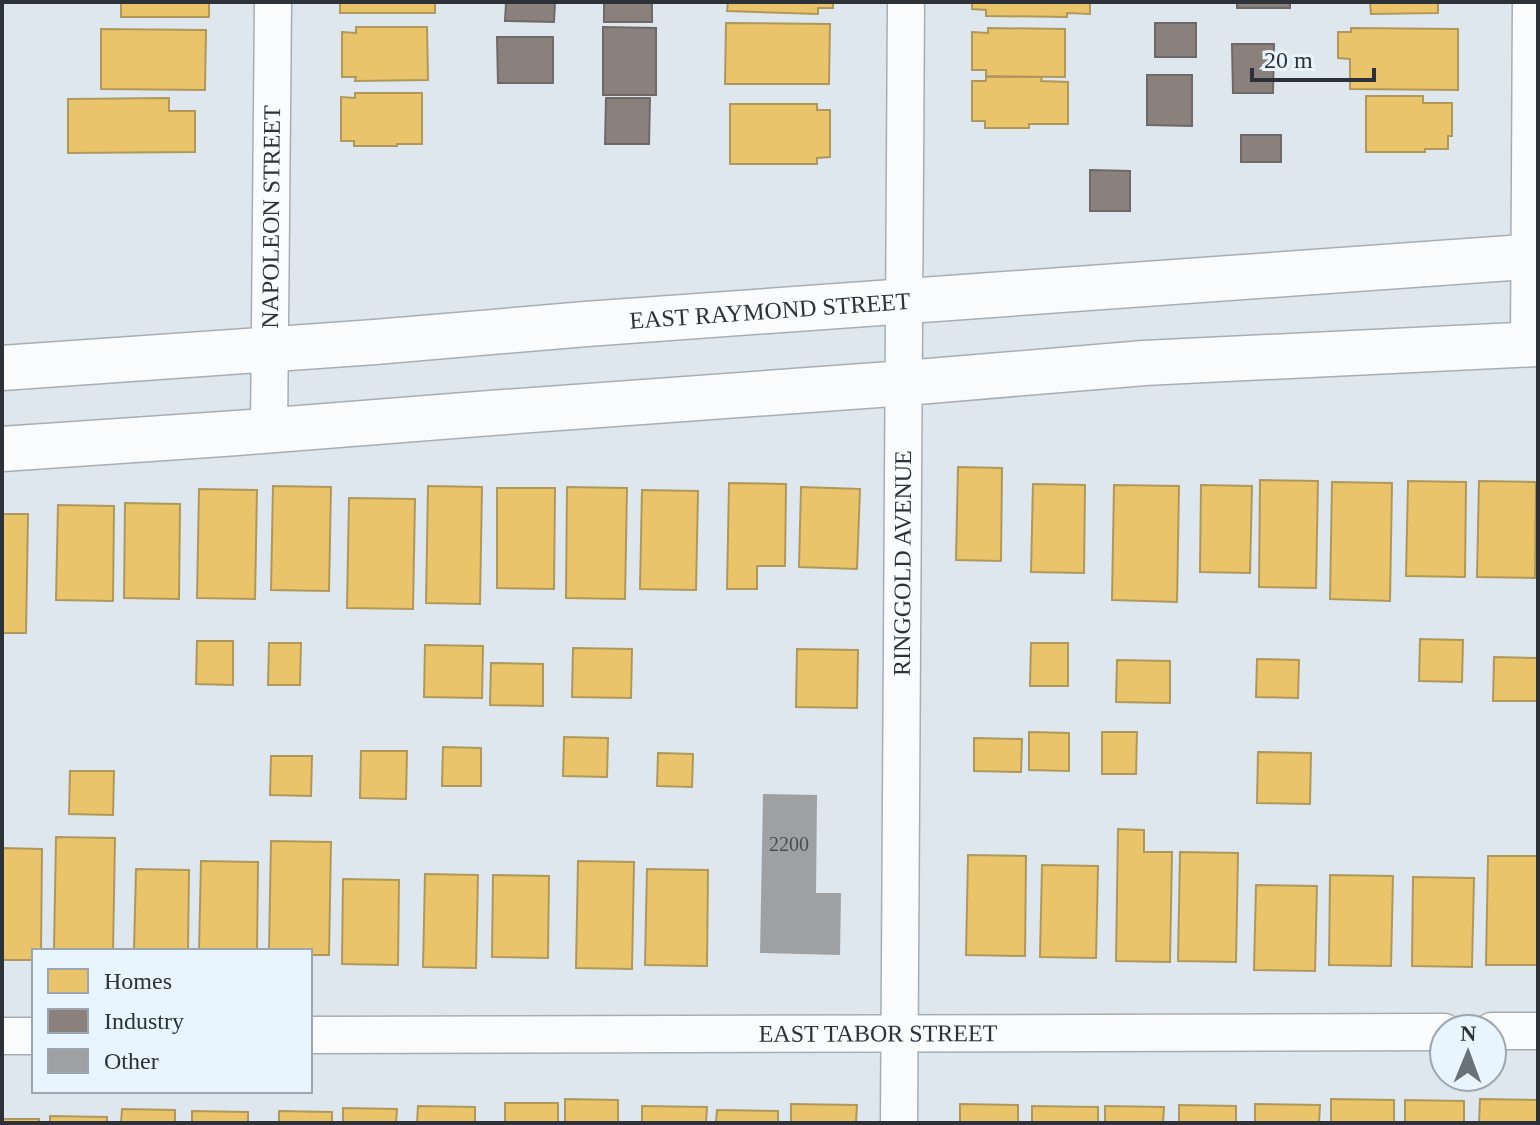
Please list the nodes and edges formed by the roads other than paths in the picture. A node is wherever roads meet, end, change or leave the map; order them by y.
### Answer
1 (273, 2) edge
2 (906, 2) edge
3 (1531, 2) edge
4 (1534, 256) edge
5 (905, 301) junction
6 (1534, 345) edge
7 (270, 349) junction
8 (2, 368) edge
9 (905, 383) junction
10 (269, 431) junction
11 (2, 449) edge
12 (1508, 1031) edge
13 (1538, 1031) edge
14 (1428, 1032) edge
15 (900, 1034) junction
16 (312, 1035) edge
17 (2, 1036) edge
18 (32, 1036) edge
19 (899, 1123) edge

1 - 7 street, NAPOLEON STREET
2 - 5 street, RINGGOLD AVENUE
3 - 4 street
4 - 5 main road, EAST RAYMOND STREET
4 - 6 street
5 - 7 main road, EAST RAYMOND STREET
5 - 9 street, RINGGOLD AVENUE
6 - 9 main road
7 - 8 main road, EAST RAYMOND STREET
7 - 10 street, NAPOLEON STREET
9 - 10 main road
9 - 15 street, RINGGOLD AVENUE
10 - 11 main road
12 - 13 street
14 - 15 street, EAST TABOR STREET
15 - 16 street, EAST TABOR STREET
15 - 19 street, RINGGOLD AVENUE
17 - 18 street

